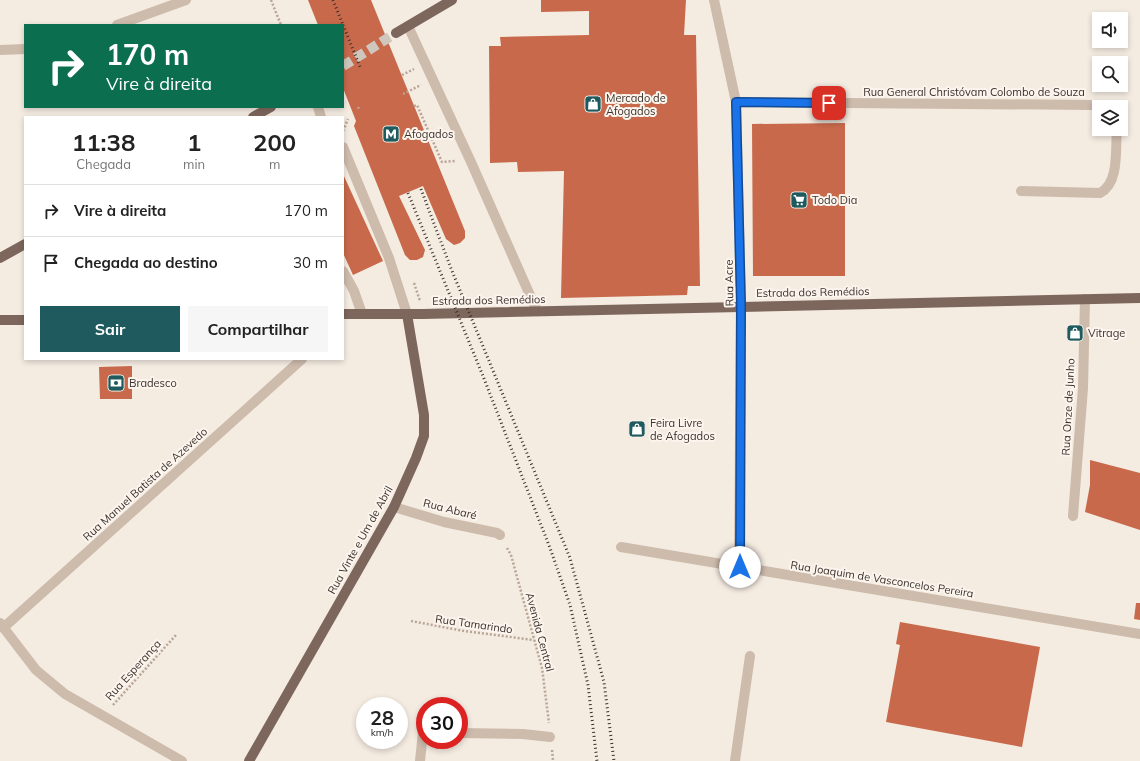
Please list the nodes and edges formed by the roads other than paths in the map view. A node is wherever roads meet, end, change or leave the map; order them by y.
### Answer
1 (186, 0) edge
2 (452, 0) edge
3 (714, 0) edge
4 (120, 24) edge
5 (408, 26) junction
6 (396, 33) tunnel mouth
7 (24, 49) edge
8 (0, 50) edge
9 (736, 102) junction
10 (1092, 106) edge
11 (269, 108) edge
12 (256, 116) edge
13 (1116, 136) edge
14 (344, 149) edge
15 (1021, 191) dead end
16 (24, 245) edge
17 (0, 258) edge
18 (344, 273) edge
19 (1140, 298) edge
20 (1085, 299) junction
21 (741, 305) junction
22 (537, 311) junction
23 (344, 314) edge
24 (362, 314) junction
25 (407, 314) junction
26 (0, 320) edge
27 (24, 320) edge
28 (301, 360) edge
29 (394, 506) junction
30 (1073, 516) dead end
31 (500, 535) road end
32 (621, 547) dead end
33 (740, 567) junction
34 (2, 626) edge
35 (1140, 634) edge
36 (750, 656) dead end
37 (468, 733) edge
38 (550, 737) road end
39 (421, 749) edge
40 (182, 761) edge
41 (249, 761) edge
42 (420, 761) edge
43 (735, 761) edge

1 - 4 street
2 - 5 main road
3 - 9 street, Rua Acre
5 - 6 main road
5 - 22 street
7 - 8 street
9 - 10 street, Rua General Christóvam Colombo de Souza
9 - 21 street, Rua Acre
11 - 12 main road
13 - 15 street
14 - 25 street
16 - 17 main road
18 - 24 street
19 - 20 main road, Estrada dos Remédios
20 - 21 main road, Estrada dos Remédios
20 - 30 street, Rua Onze de Junho
21 - 22 main road, Estrada dos Remédios
21 - 33 street, Rua Acre
22 - 25 main road, Estrada dos Remédios
23 - 24 main road, Estrada dos Remédios
24 - 25 main road, Estrada dos Remédios
25 - 29 main road, Rua Vinte e Um de Abril
26 - 27 main road
28 - 34 street, Rua Manuel Batista de Azevedo
29 - 31 street, Rua Abaré
29 - 41 main road, Rua Vinte e Um de Abril
32 - 33 street, Rua Joaquim de Vasconcelos Pereira
33 - 35 street, Rua Joaquim de Vasconcelos Pereira
34 - 40 street
36 - 43 street
37 - 38 street
39 - 42 street

